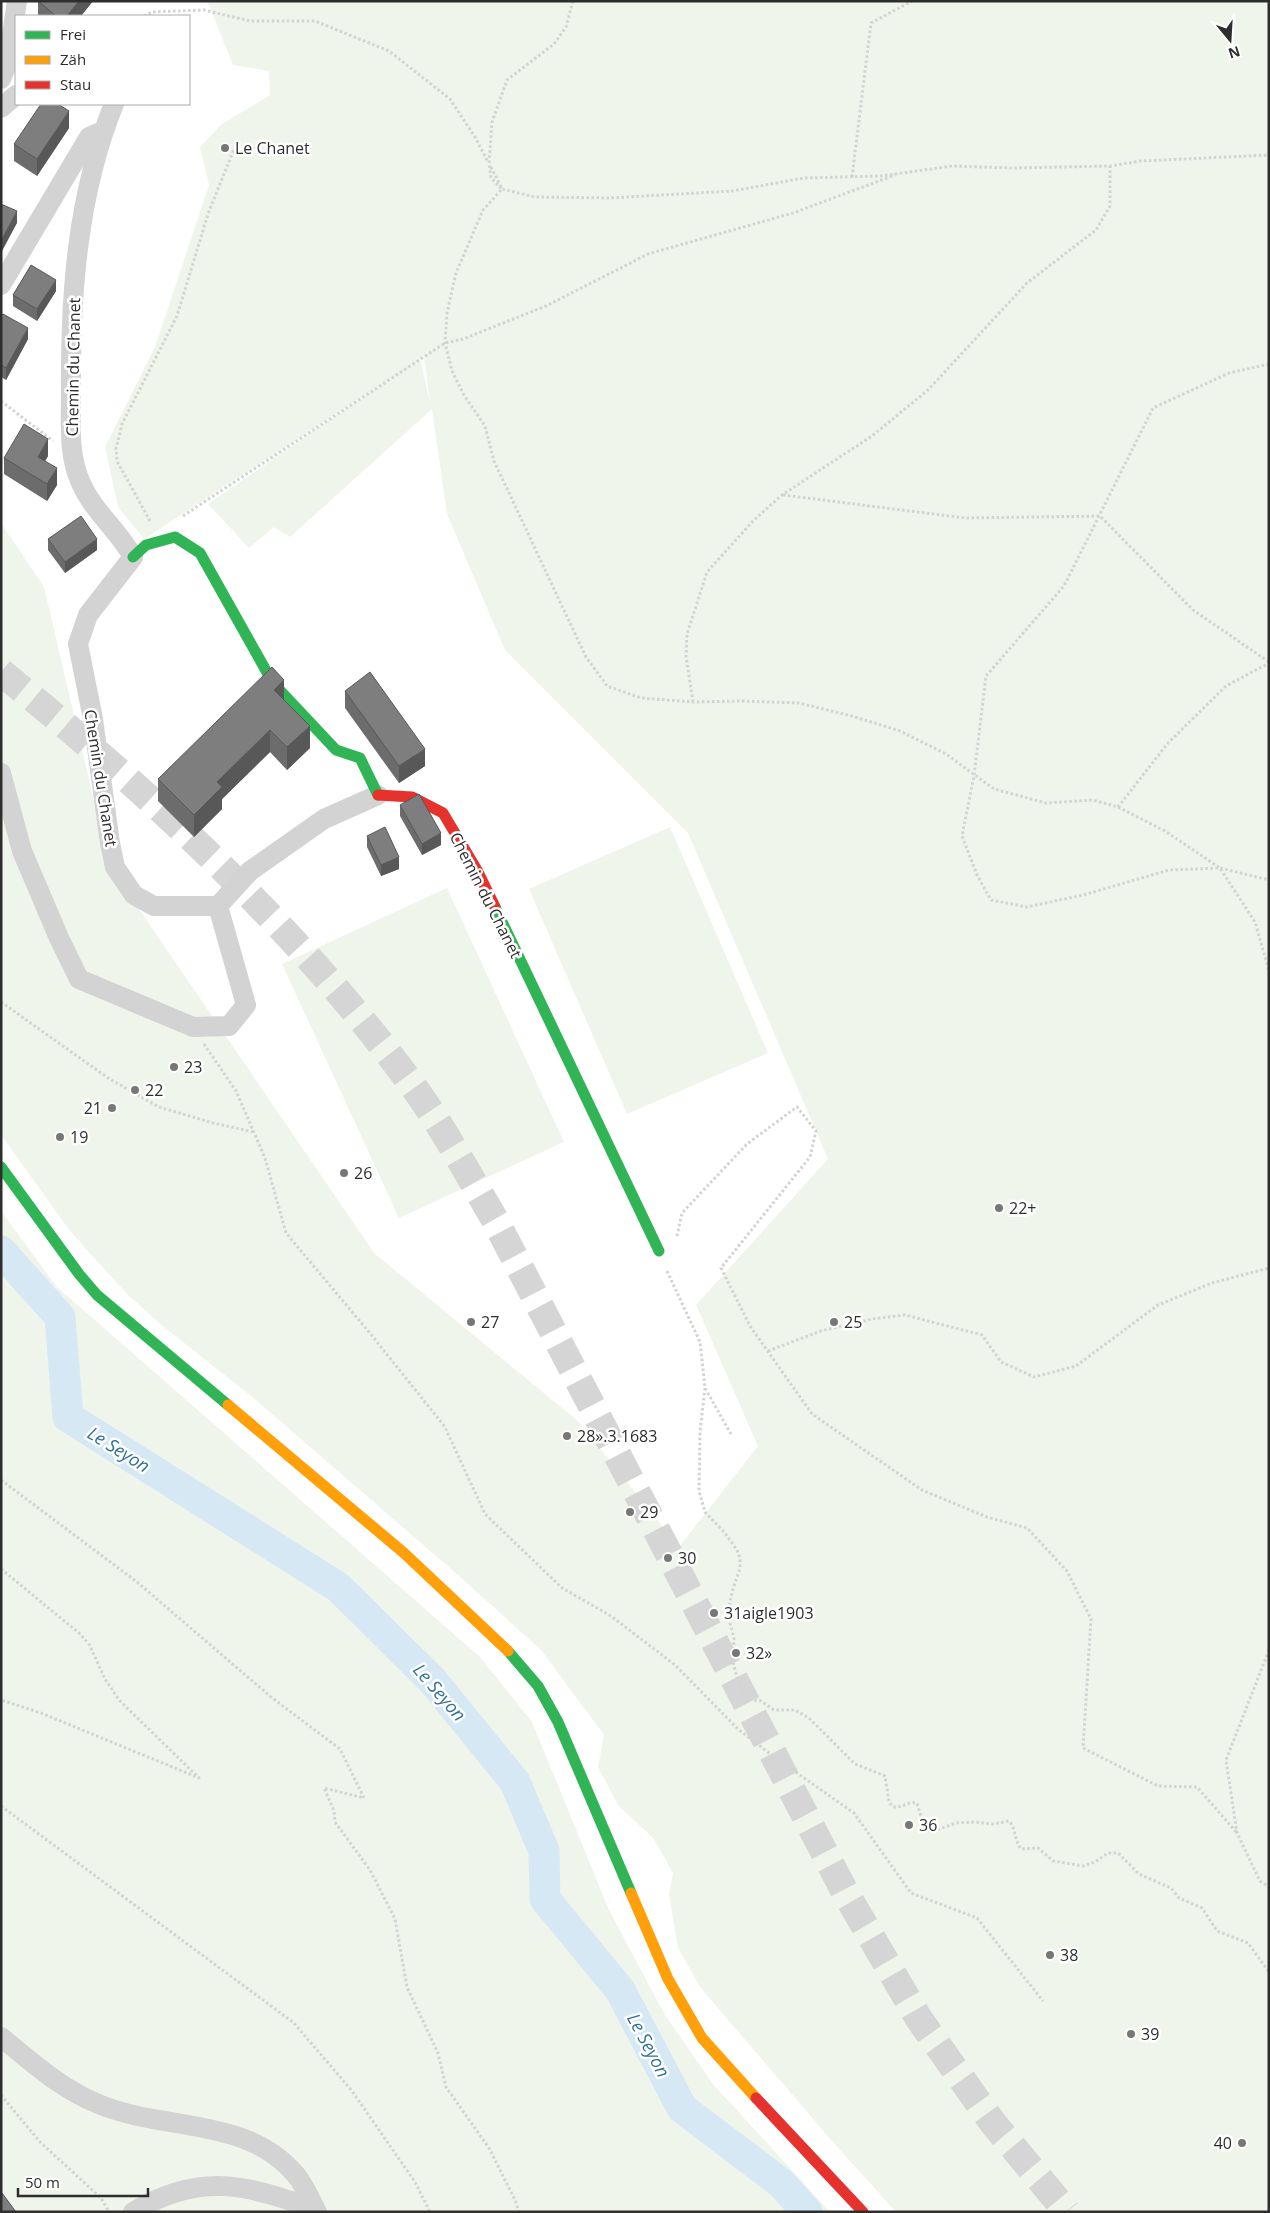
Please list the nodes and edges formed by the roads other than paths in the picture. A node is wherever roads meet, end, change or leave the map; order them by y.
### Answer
1 (17, 1) edge
2 (1, 79) edge
3 (15, 96) edge
4 (114, 105) edge
5 (1, 108) edge
6 (103, 131) junction
7 (1, 285) edge
8 (133, 557) junction
9 (1, 773) edge
10 (378, 795) junction
11 (218, 906) junction
12 (1, 1167) edge
13 (659, 1252) road end
14 (1, 2037) edge
15 (314, 2211) edge
16 (133, 2212) edge
17 (863, 2212) edge

1 - 2 street
3 - 5 street
4 - 6 street, Chemin du Chanet
6 - 7 street
6 - 8 street, Chemin du Chanet
8 - 10 main road, Chemin du Chanet
8 - 11 street, Chemin du Chanet
9 - 11 street
10 - 11 street
10 - 13 main road, Chemin du Chanet
12 - 17 main road
14 - 15 street
15 - 16 street

